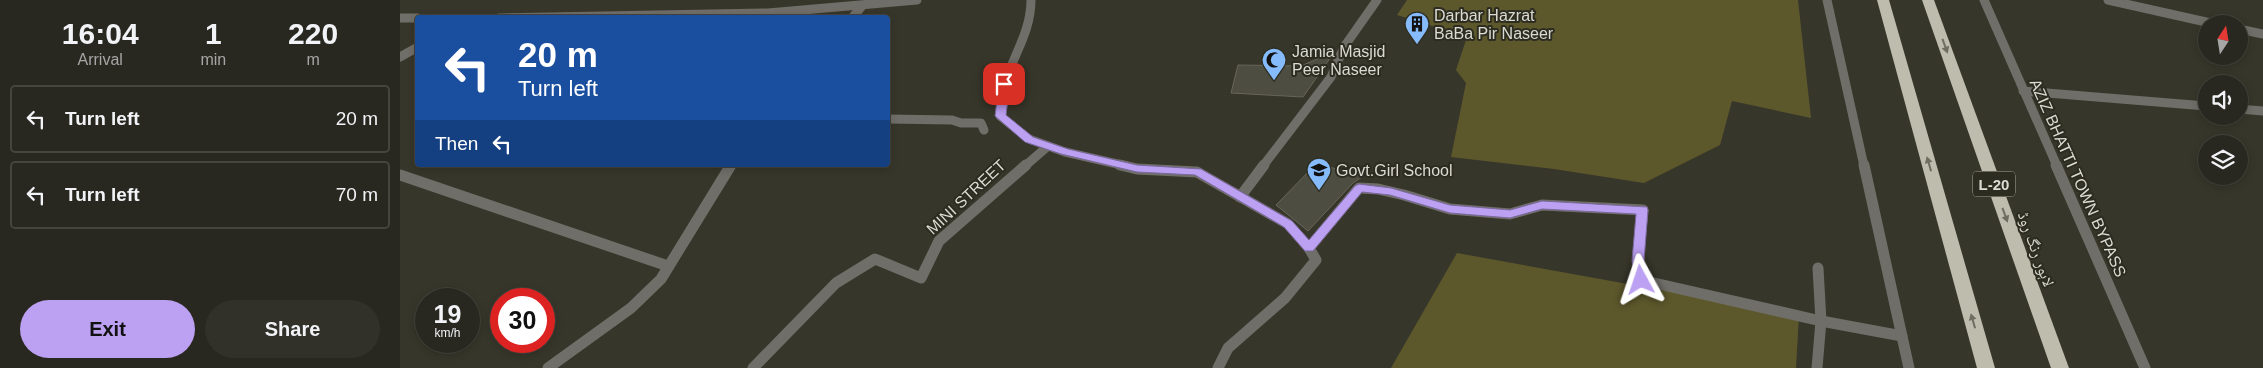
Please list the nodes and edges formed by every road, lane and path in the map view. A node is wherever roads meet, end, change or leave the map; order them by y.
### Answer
1 (917, 0) edge
2 (1031, 0) edge
3 (1377, 0) edge
4 (1827, 0) edge
5 (1883, 0) edge
6 (1928, 0) edge
7 (1984, 0) edge
8 (2108, 0) edge
9 (862, 6) junction
10 (660, 15) edge
11 (854, 15) edge
12 (400, 18) edge
13 (415, 18) edge
14 (2198, 20) edge
15 (2248, 31) edge
16 (2263, 34) edge
17 (415, 49) edge
18 (400, 57) edge
19 (2023, 91) junction
20 (2198, 105) edge
21 (2248, 110) edge
22 (2263, 111) edge
23 (890, 119) edge
24 (984, 130) dead end
25 (1048, 146) junction
26 (730, 167) edge
27 (400, 175) edge
28 (1240, 197) junction
29 (1309, 248) junction
30 (668, 266) junction
31 (1818, 268) dead end
32 (1822, 321) junction
33 (1902, 336) junction
34 (548, 368) edge
35 (753, 368) edge
36 (1218, 368) edge
37 (1817, 368) edge
38 (1908, 368) edge
39 (1986, 368) edge
40 (2060, 368) edge
41 (2145, 368) edge

1 - 9 street
2 - 25 street
3 - 28 street
4 - 33 street
39 -> 5 highway
6 -> 40 highway, لاہور رنگ روڈ / L-20
7 - 19 street, AZIZ BHATTI TOWN BYPASS
8 - 14 street
9 - 10 street
9 - 11 street
12 - 13 street
15 - 16 street
17 - 18 street
19 - 20 street
19 - 41 street, AZIZ BHATTI TOWN BYPASS
21 - 22 street
23 - 24 street
25 - 28 street
25 - 35 street, MINI STREET
26 - 30 street
27 - 30 street
28 - 29 street
29 - 32 street
29 - 36 street
30 - 34 street
31 - 32 street
32 - 33 street
32 - 37 street
33 - 38 street

